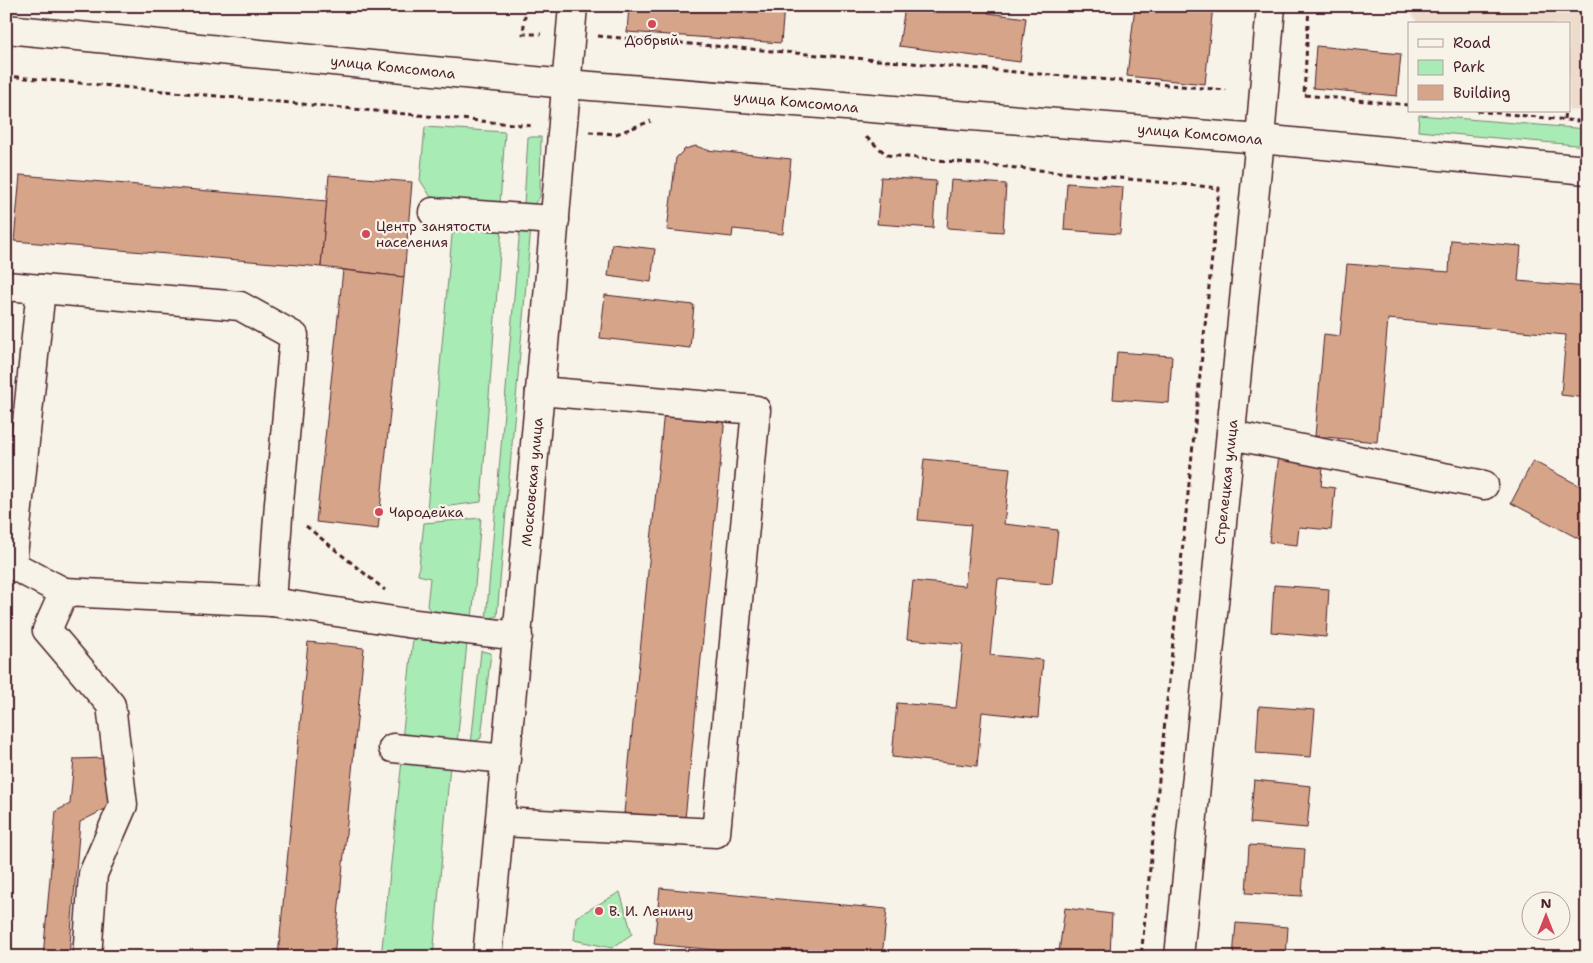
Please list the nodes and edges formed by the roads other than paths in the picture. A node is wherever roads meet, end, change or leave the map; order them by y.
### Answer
1 (573, 6) edge
2 (1271, 6) edge
3 (6, 29) edge
4 (566, 84) junction
5 (1260, 139) junction
6 (1587, 170) edge
7 (432, 212) dead end
8 (555, 220) junction
9 (6, 286) edge
10 (41, 289) junction
11 (540, 392) junction
12 (1231, 435) junction
13 (1484, 485) dead end
14 (64, 592) junction
15 (272, 602) junction
16 (518, 636) junction
17 (393, 748) dead end
18 (506, 759) junction
19 (500, 822) junction
20 (87, 957) edge
21 (488, 957) edge
22 (1179, 957) edge

1 - 4 street, Московская улица
2 - 5 street, Стрелецкая улица
3 - 4 street, улица Комсомола
4 - 5 street, улица Комсомола
4 - 8 street, Московская улица
5 - 6 street, улица Комсомола
5 - 12 street, Стрелецкая улица
7 - 8 street
8 - 11 street, Московская улица
9 - 10 street
10 - 14 street
10 - 15 street
11 - 16 street, Московская улица
11 - 19 street
12 - 13 street
12 - 22 street, Стрелецкая улица
14 - 15 street
14 - 20 street
15 - 16 street
16 - 18 street, Московская улица
17 - 18 street
18 - 19 street, Московская улица
19 - 21 street, Московская улица

